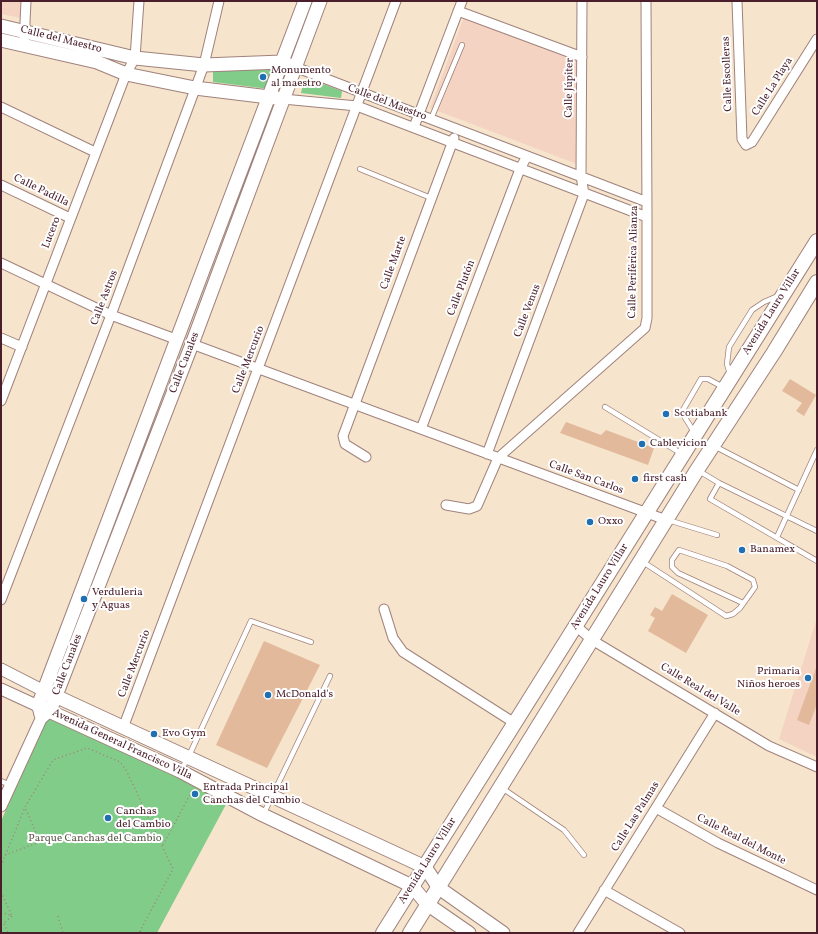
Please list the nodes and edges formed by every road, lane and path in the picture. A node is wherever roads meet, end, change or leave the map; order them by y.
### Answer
1 (26, 1) edge
2 (139, 1) edge
3 (219, 1) edge
4 (305, 1) edge
5 (320, 1) edge
6 (396, 1) edge
7 (462, 1) edge
8 (582, 1) edge
9 (646, 1) edge
10 (737, 1) edge
11 (458, 11) junction
12 (1, 26) edge
13 (24, 30) junction
14 (817, 39) edge
15 (1, 40) edge
16 (24, 44) junction
17 (462, 45) dead end
18 (582, 57) junction
19 (135, 58) junction
20 (282, 62) junction
21 (204, 65) junction
22 (295, 67) junction
23 (126, 74) junction
24 (195, 88) junction
25 (361, 93) junction
26 (276, 98) junction
27 (357, 106) junction
28 (1, 107) edge
29 (419, 115) junction
30 (431, 119) junction
31 (414, 127) junction
32 (458, 130) junction
33 (452, 142) junction
34 (746, 145) joint
35 (95, 152) junction
36 (527, 156) junction
37 (360, 169) dead end
38 (520, 169) junction
39 (581, 176) junction
40 (1, 185) edge
41 (584, 194) junction
42 (431, 198) junction
43 (647, 202) junction
44 (647, 217) junction
45 (70, 218) junction
46 (817, 241) edge
47 (1, 263) edge
48 (817, 282) edge
49 (44, 285) junction
50 (783, 294) junction
51 (112, 315) junction
52 (1, 338) edge
53 (755, 339) junction
54 (178, 340) junction
55 (192, 344) junction
56 (22, 347) junction
57 (774, 352) junction
58 (259, 369) junction
59 (728, 382) junction
60 (1, 401) edge
61 (355, 405) junction
62 (605, 407) dead end
63 (421, 429) junction
64 (696, 435) junction
65 (713, 445) junction
66 (817, 450) edge
67 (487, 454) junction
68 (684, 455) junction
69 (366, 457) dead end
70 (498, 458) junction
71 (697, 470) junction
72 (718, 483) junction
73 (799, 490) junction
74 (446, 505) dead end
75 (647, 513) junction
76 (787, 517) junction
77 (666, 520) junction
78 (817, 531) edge
79 (717, 535) dead end
80 (778, 537) junction
81 (641, 561) junction
82 (817, 561) edge
83 (1, 600) edge
84 (743, 603) junction
85 (384, 609) dead end
86 (576, 626) junction
87 (592, 640) junction
88 (310, 642) dead end
89 (1, 669) edge
90 (330, 676) dead end
91 (1, 689) edge
92 (42, 690) junction
93 (56, 697) junction
94 (43, 712) junction
95 (715, 713) junction
96 (513, 722) junction
97 (124, 728) junction
98 (188, 758) junction
99 (817, 767) edge
100 (180, 771) junction
101 (198, 780) junction
102 (6, 783) edge
103 (500, 787) junction
104 (272, 796) junction
105 (1, 806) edge
106 (25, 807) junction
107 (656, 808) junction
108 (263, 815) junction
109 (163, 845) junction
110 (5, 855) junction
111 (584, 855) dead end
112 (1, 866) edge
113 (425, 867) junction
114 (412, 886) junction
115 (439, 888) junction
116 (604, 890) junction
117 (817, 890) edge
118 (1, 892) edge
119 (427, 904) junction
120 (1, 912) edge
121 (12, 916) junction
122 (58, 916) dead end
123 (4, 922) junction
124 (1, 924) edge
125 (139, 932) edge
126 (466, 932) edge
127 (8, 933) edge
128 (63, 933) edge
129 (144, 933) edge
130 (383, 933) edge
131 (410, 933) edge
132 (504, 933) edge
133 (578, 933) edge
134 (680, 933) edge

1 - 13 street
2 - 19 street
3 - 21 street, Calle Astros
4 - 20 main road
5 - 22 main road, Calle Canales
6 - 25 street, Calle Mercurio
7 - 11 street
8 - 18 street, Calle Júpiter
9 - 43 street, Calle Periférica Alianza
10 - 34 street, Calle Escolleras
11 - 18 street
11 - 29 street
12 - 13 main road, Calle del Maestro
13 - 16 street
13 - 19 main road, Calle del Maestro
14 - 34 street, Calle La Playa
15 - 16 main road, Calle del Maestro
16 - 23 main road, Calle del Maestro
17 - 30 lane
18 - 39 street, Calle Júpiter
19 - 21 main road, Calle del Maestro
19 - 23 street, Lucero
20 - 21 main road, Calle del Maestro
20 - 22 main road, Calle del Maestro
20 - 26 main road
21 - 24 street, Calle Astros
22 - 25 street, Calle del Maestro
22 - 26 main road, Calle Canales
23 - 24 main road, Calle del Maestro
23 - 35 street, Lucero
24 - 26 main road, Calle del Maestro
24 - 51 street, Calle Astros
25 - 27 street, Calle Mercurio
25 - 29 street, Calle del Maestro
26 - 27 street, Calle del Maestro
26 - 54 main road, Calle Canales
26 - 55 main road, Calle Canales
27 - 31 street, Calle del Maestro
27 - 58 street, Calle Mercurio
28 - 35 street
29 - 30 street, Calle del Maestro
29 - 31 street
30 - 32 street, Calle del Maestro
31 - 33 street, Calle del Maestro
32 - 33 street, Calle Marte
32 - 36 street, Calle del Maestro
33 - 38 street, Calle del Maestro
33 - 42 street, Calle Marte
35 - 45 street, Lucero
36 - 38 street, Calle Plutón
36 - 39 street, Calle del Maestro
37 - 42 lane
38 - 41 street, Calle del Maestro
38 - 63 street, Calle Plutón
39 - 41 street, Calle Venus
39 - 43 street, Calle del Maestro
40 - 45 street, Calle Padilla
41 - 44 street, Calle del Maestro
41 - 67 street, Calle Venus
42 - 61 street, Calle Marte
43 - 44 street, Calle Periférica Alianza
44 - 70 street, Calle Periférica Alianza
45 - 49 street, Lucero
46 - 50 main road, Avenida Lauro Villar
47 - 49 street
48 - 57 main road, Avenida Lauro Villar
49 - 51 street
49 - 56 street, Lucero
50 - 53 main road, Avenida Lauro Villar
50 - 59 lane
51 - 54 street
51 - 83 street, Calle Astros
52 - 56 street
53 - 57 main road
53 - 59 main road, Avenida Lauro Villar
54 - 55 street
54 - 92 main road, Calle Canales
55 - 58 street, Calle San Carlos
55 - 93 main road, Calle Canales
56 - 60 street, Lucero
57 - 65 main road, Avenida Lauro Villar
58 - 61 street, Calle San Carlos
58 - 97 street, Calle Mercurio
59 - 64 main road, Avenida Lauro Villar
59 - 64 lane
61 - 63 street, Calle San Carlos
61 - 69 street
62 - 68 lane
63 - 67 street, Calle San Carlos
64 - 68 main road, Avenida Lauro Villar
65 - 71 main road, Avenida Lauro Villar
65 - 73 lane
66 - 73 lane
67 - 70 street, Calle San Carlos
68 - 75 main road, Avenida Lauro Villar
70 - 74 street
70 - 75 street, Calle San Carlos
71 - 72 lane
71 - 77 main road, Avenida Lauro Villar
72 - 76 lane
72 - 80 lane
73 - 76 lane
75 - 77 street, Calle San Carlos
75 - 86 main road, Avenida Lauro Villar
76 - 78 lane
76 - 80 lane
77 - 79 lane
77 - 81 main road, Avenida Lauro Villar
80 - 82 lane
81 - 84 lane
81 - 87 main road, Avenida Lauro Villar
84 - 84 lane
85 - 96 street
86 - 87 street, Calle Real del Valle
86 - 96 main road, Avenida Lauro Villar
87 - 95 street, Calle Real del Valle
87 - 103 main road, Avenida Lauro Villar
88 - 98 lane
89 - 92 street, Avenida General Francisco Villa
90 - 104 lane
91 - 94 street, Avenida General Francisco Villa
92 - 93 main road, Avenida General Francisco Villa
92 - 94 main road, Calle Canales
93 - 94 main road, Calle Canales
93 - 97 main road, Avenida General Francisco Villa
94 - 100 main road, Avenida General Francisco Villa
94 - 102 street, Calle Canales
95 - 99 street, Calle Real del Valle
95 - 107 street, Calle Las Palmas
96 - 113 main road, Avenida Lauro Villar
97 - 98 main road, Avenida General Francisco Villa
98 - 100 lane
98 - 104 main road, Avenida General Francisco Villa
100 - 101 main road, Avenida General Francisco Villa
101 - 108 main road, Avenida General Francisco Villa
101 - 109 path
102 - 105 street, Calle Canales
103 - 111 lane
103 - 115 main road, Avenida Lauro Villar
104 - 108 lane
104 - 113 main road, Avenida General Francisco Villa
106 - 109 path
106 - 110 path
106 - 110 path
107 - 116 street, Calle Las Palmas
107 - 117 street, Calle Real del Monte
108 - 114 main road, Avenida General Francisco Villa
109 - 125 path
110 - 112 path
113 - 114 main road, Avenida Lauro Villar
113 - 115 main road
114 - 119 main road, Avenida General Francisco Villa
114 - 130 main road, Avenida Lauro Villar
115 - 119 main road, Avenida Lauro Villar
115 - 132 main road
116 - 133 street, Calle Las Palmas
116 - 134 street
118 - 121 path
119 - 126 main road, Avenida General Francisco Villa
119 - 131 main road, Avenida Lauro Villar
120 - 121 path
121 - 123 path
122 - 128 path
123 - 124 path
123 - 127 path
125 - 129 path

